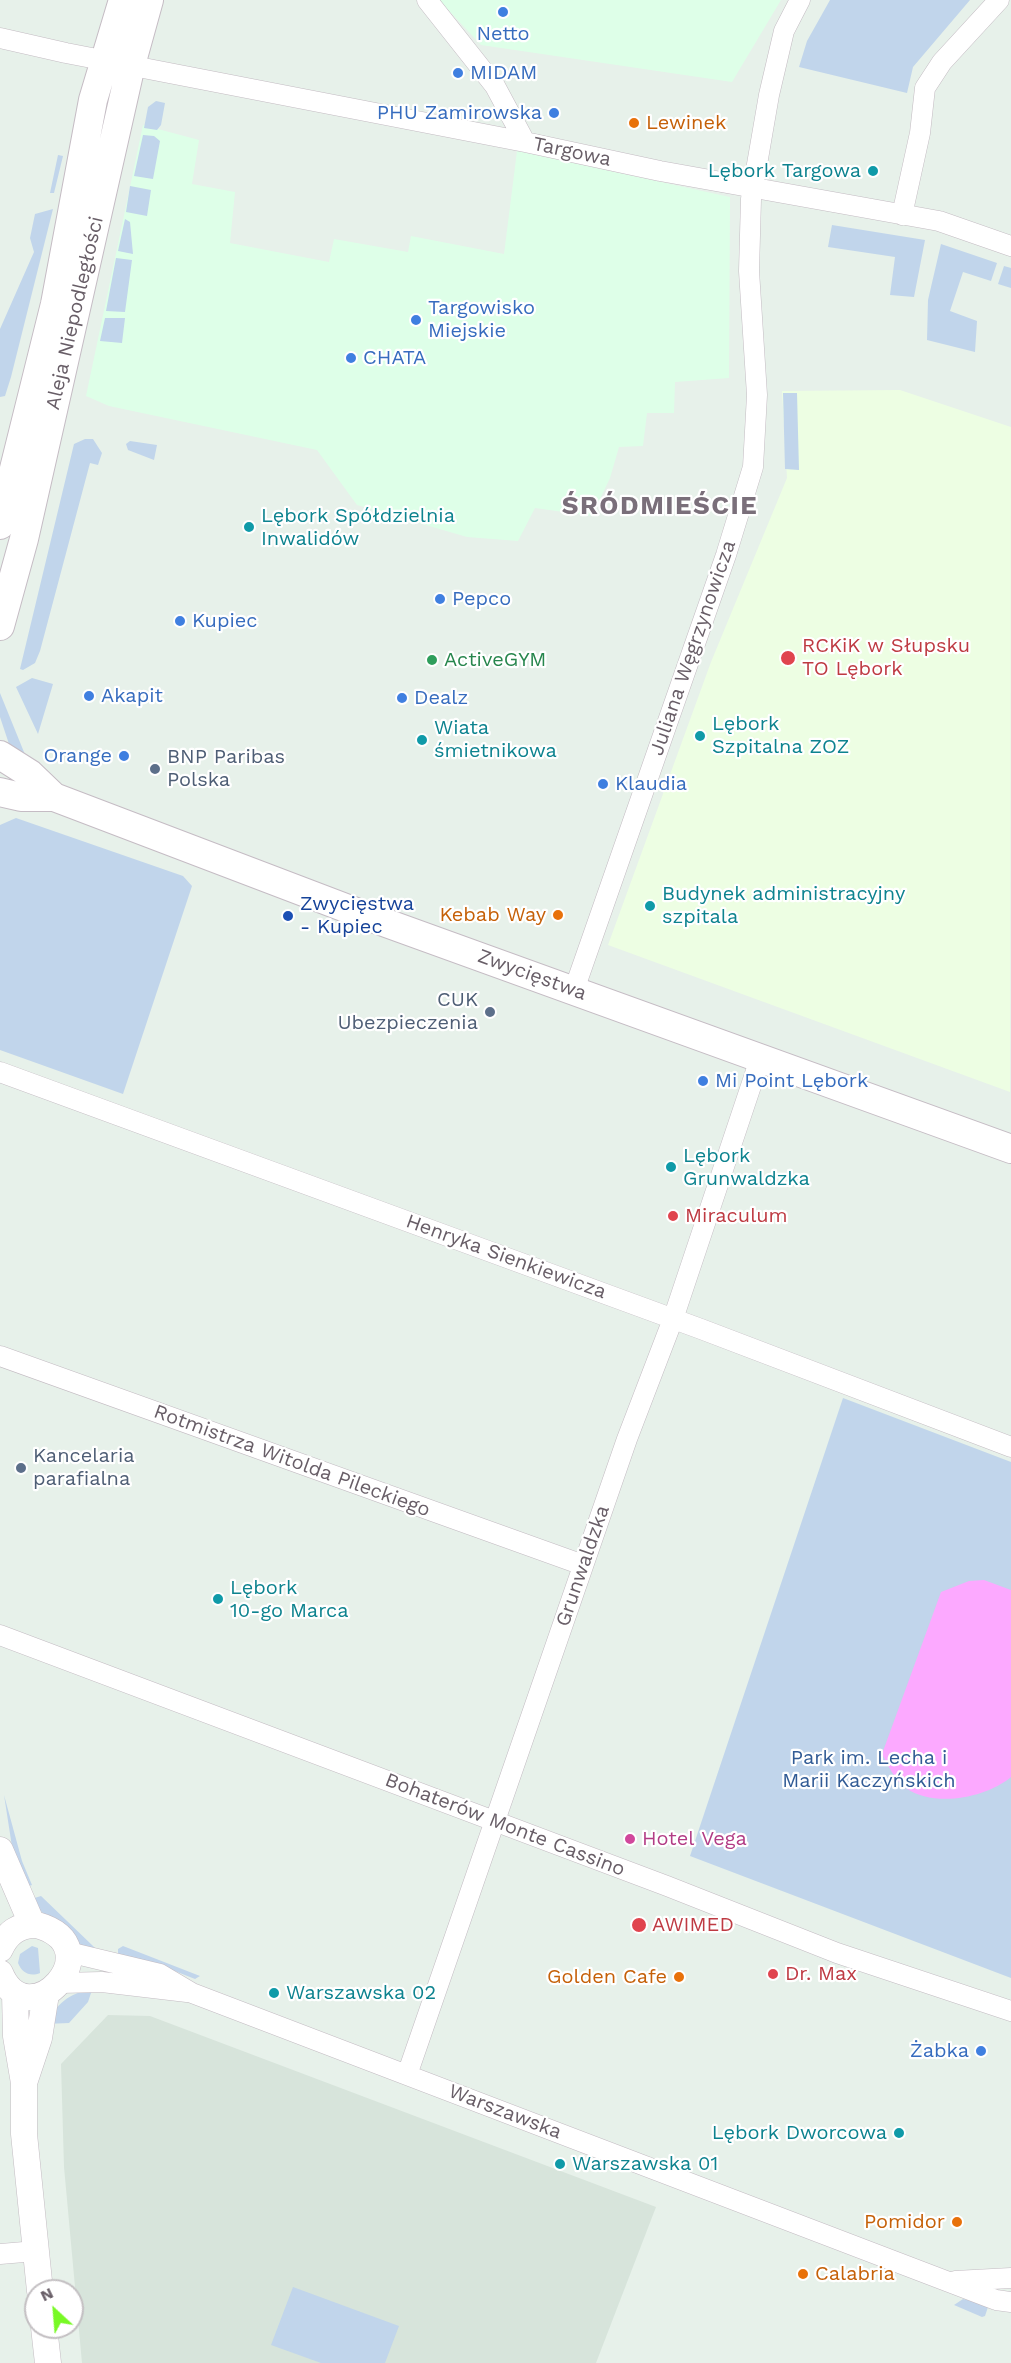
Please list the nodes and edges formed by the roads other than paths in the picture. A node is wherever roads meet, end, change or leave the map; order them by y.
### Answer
1 (123, 0) edge
2 (149, 0) edge
3 (426, 0) edge
4 (800, 0) edge
5 (999, 0) edge
6 (0, 38) edge
7 (103, 60) junction
8 (131, 65) junction
9 (525, 142) junction
10 (752, 189) junction
11 (902, 215) junction
12 (1011, 246) edge
13 (0, 525) edge
14 (0, 626) edge
15 (0, 754) edge
16 (0, 792) edge
17 (54, 797) junction
18 (574, 990) junction
19 (760, 1059) junction
20 (0, 1072) edge
21 (1010, 1145) edge
22 (674, 1319) junction
23 (0, 1356) edge
24 (1011, 1447) edge
25 (583, 1566) junction
26 (0, 1635) edge
27 (494, 1822) junction
28 (0, 1850) edge
29 (32, 1924) junction
30 (2, 1934) edge
31 (68, 1952) junction
32 (0, 1973) edge
33 (53, 1988) junction
34 (15, 1993) junction
35 (192, 1993) junction
36 (1011, 2011) edge
37 (406, 2075) junction
38 (24, 2083) junction
39 (36, 2251) junction
40 (0, 2254) edge
41 (1011, 2278) edge
42 (39, 2279) edge
43 (952, 2281) junction
44 (1011, 2302) edge
45 (45, 2339) edge
46 (48, 2363) edge

1 - 7 main road, Aleja Niepodległości
2 - 8 main road, Aleja Niepodległości
3 - 9 street
4 - 10 street, Juliana Węgrzynowicza
5 - 11 street
6 - 7 street, Targowa
7 - 8 street, Targowa
7 - 13 main road, Aleja Niepodległości
8 - 9 street, Targowa
8 - 14 main road, Aleja Niepodległości
9 - 10 street, Targowa
10 - 11 street, Targowa
10 - 18 street, Juliana Węgrzynowicza
11 - 12 street, Targowa
15 - 17 main road, Zwycięstwa
16 - 17 main road, Zwycięstwa
17 - 18 main road, Zwycięstwa
18 - 19 main road, Zwycięstwa
19 - 21 main road, Zwycięstwa
19 - 22 street, Grunwaldzka
20 - 22 street, Henryka Sienkiewicza
22 - 24 street, Henryka Sienkiewicza
22 - 25 street, Grunwaldzka
23 - 25 street, Rotmistrza Witolda Pileckiego
25 - 27 street, Grunwaldzka
26 - 27 street, Bohaterów Monte Cassino
27 - 36 street, Bohaterów Monte Cassino
27 - 37 street, Grunwaldzka
28 - 29 street
29 - 30 street
29 - 31 street
31 - 33 street
31 - 35 street, Warszawska
32 - 34 street
33 - 34 street
33 - 35 street, Warszawska
33 - 38 street
34 - 38 street
35 - 37 street, Warszawska
37 - 43 street, Warszawska
38 - 39 street
39 - 40 street
39 - 42 street
41 - 43 street, Warszawska
43 - 44 street, Warszawska
45 - 46 street

